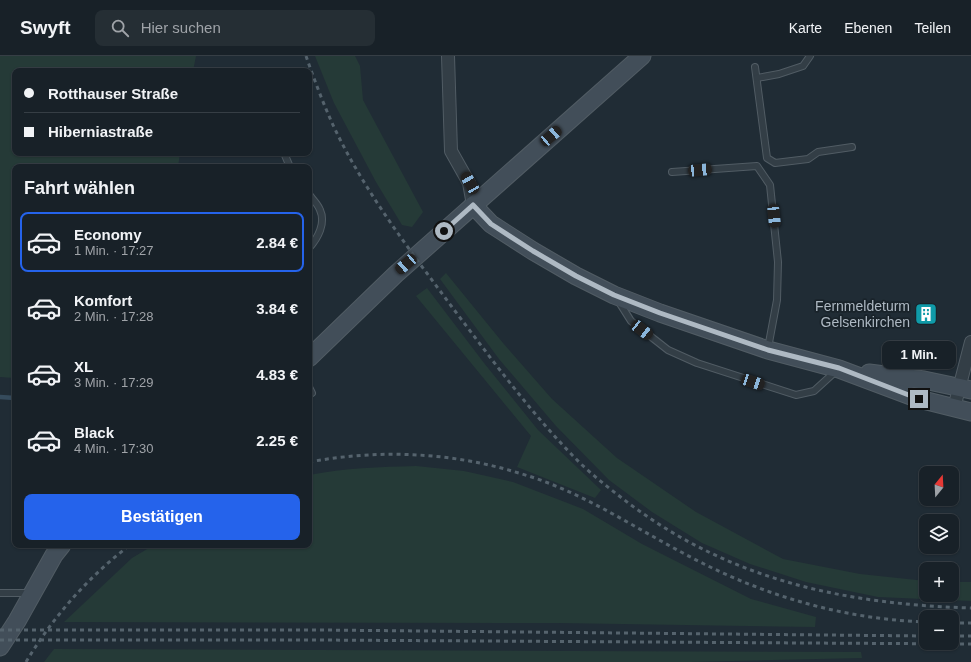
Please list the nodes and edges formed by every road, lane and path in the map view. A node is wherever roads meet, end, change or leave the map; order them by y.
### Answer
1 (448, 56) edge
2 (642, 56) edge
3 (810, 56) edge
4 (756, 67) dead end
5 (757, 78) junction
6 (852, 147) dead end
7 (672, 172) dead end
8 (312, 198) edge
9 (473, 205) junction
10 (312, 245) edge
11 (614, 295) junction
12 (971, 342) edge
13 (768, 350) junction
14 (312, 352) edge
15 (839, 368) junction
16 (965, 389) edge
17 (954, 408) junction
18 (971, 412) edge
19 (60, 548) edge
20 (0, 593) edge
21 (33, 593) junction
22 (0, 647) edge

1 - 9 street
2 - 9 main road
3 - 5 lane
4 - 5 lane
5 - 6 lane
7 - 13 lane
8 - 10 lane
9 - 11 main road
9 - 14 main road
11 - 13 main road
11 - 15 lane
12 - 16 street
13 - 15 main road
15 - 16 main road
15 - 17 main road
16 - 17 street
17 - 18 main road
19 - 21 main road
20 - 21 lane
21 - 22 main road

